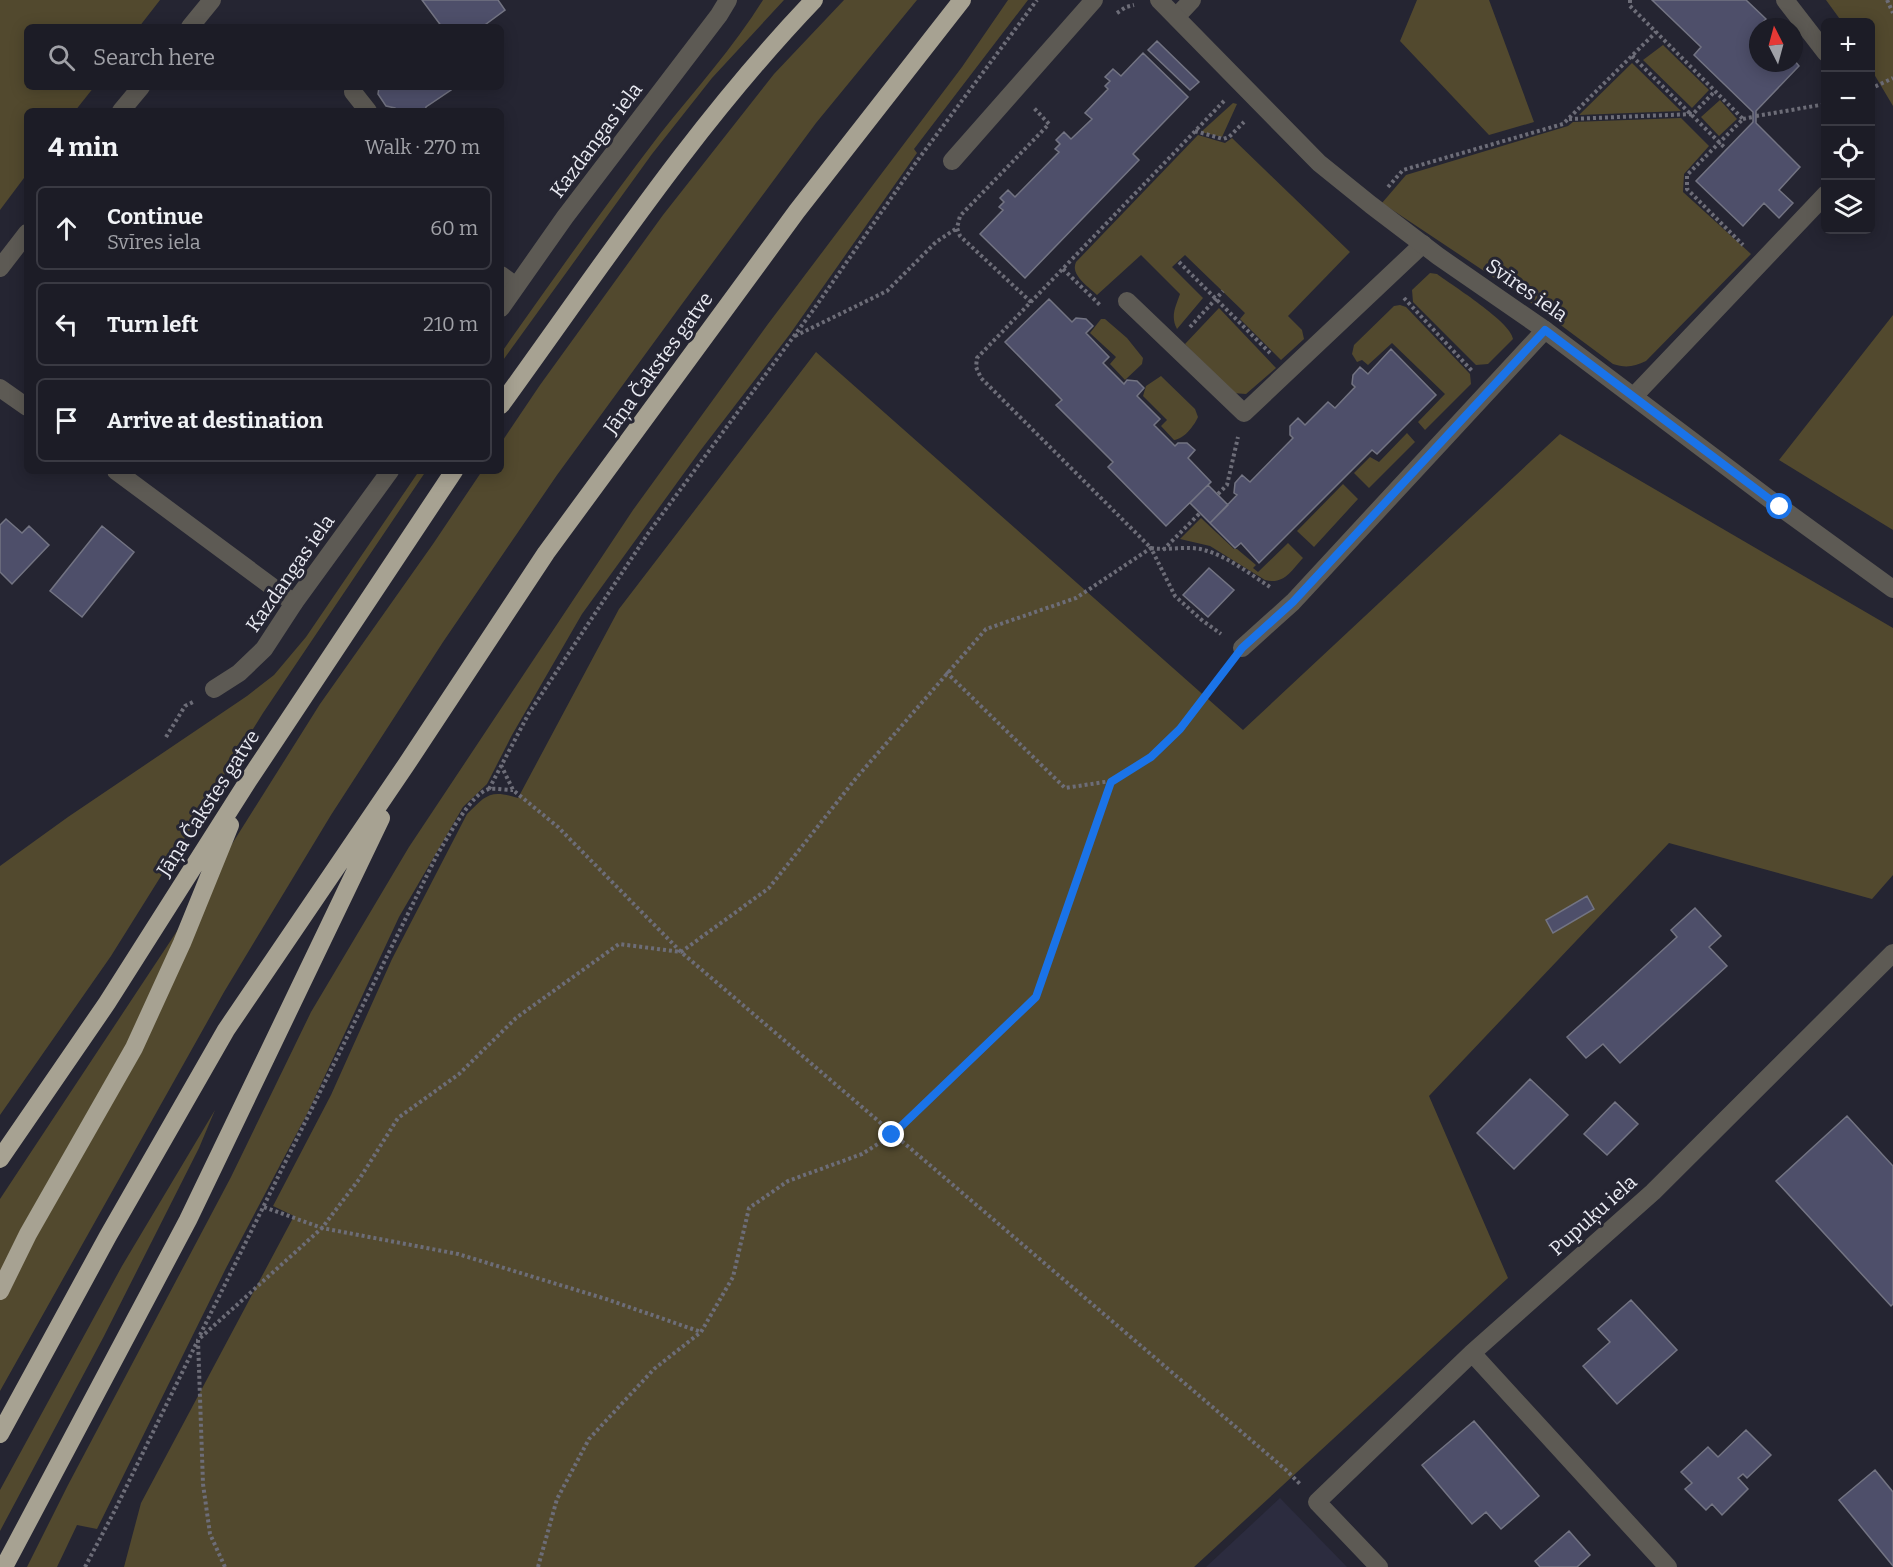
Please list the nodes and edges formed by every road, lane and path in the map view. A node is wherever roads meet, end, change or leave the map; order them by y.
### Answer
1 (212, 0) edge
2 (728, 0) edge
3 (814, 0) edge
4 (962, 0) edge
5 (1037, 0) edge
6 (1094, 0) edge
7 (1159, 0) edge
8 (1192, 0) edge
9 (1630, 0) edge
10 (1785, 0) edge
11 (1887, 0) edge
12 (1140, 7) dead end
13 (1117, 13) dead end
14 (1893, 13) edge
15 (1177, 16) junction
16 (192, 24) edge
17 (1656, 32) junction
18 (1821, 46) edge
19 (1632, 56) junction
20 (1893, 78) edge
21 (1242, 83) junction
22 (1875, 87) edge
23 (1016, 88) junction
24 (138, 90) edge
25 (1715, 91) junction
26 (353, 92) dead end
27 (1262, 105) junction
28 (1821, 105) edge
29 (124, 108) edge
30 (366, 108) edge
31 (1693, 114) junction
32 (1569, 119) junction
33 (1743, 119) junction
34 (1195, 131) junction
35 (1720, 142) junction
36 (1726, 149) dead end
37 (952, 161) dead end
38 (1821, 199) edge
39 (1371, 206) junction
40 (957, 228) junction
41 (24, 237) edge
42 (1423, 244) junction
43 (1179, 262) dead end
44 (1760, 262) junction
45 (0, 268) edge
46 (1063, 269) junction
47 (504, 276) edge
48 (1386, 279) junction
49 (516, 286) junction
50 (1223, 291) dead end
51 (1216, 299) junction
52 (1127, 301) dead end
53 (1031, 302) junction
54 (504, 304) edge
55 (1104, 310) dead end
56 (1545, 330) junction
57 (794, 337) junction
58 (1173, 345) junction
59 (1288, 372) junction
60 (0, 388) edge
61 (1490, 390) junction
62 (1634, 396) junction
63 (504, 401) edge
64 (24, 405) edge
65 (1244, 412) junction
66 (1232, 436) dead end
67 (1238, 438) junction
68 (1247, 438) dead end
69 (120, 474) edge
70 (388, 474) edge
71 (452, 474) edge
72 (1218, 495) dead end
73 (1200, 513) dead end
74 (1151, 548) junction
75 (1163, 550) junction
76 (1893, 589) edge
77 (1293, 602) junction
78 (294, 603) junction
79 (1242, 648) junction
80 (946, 672) junction
81 (214, 689) joint
82 (166, 737) dead end
83 (406, 765) junction
84 (501, 765) junction
85 (248, 781) junction
86 (1111, 782) junction
87 (489, 789) junction
88 (513, 790) junction
89 (681, 952) junction
90 (1893, 953) edge
91 (892, 1135) junction
92 (0, 1159) edge
93 (264, 1207) junction
94 (322, 1228) junction
95 (0, 1291) edge
96 (701, 1332) junction
97 (198, 1340) junction
98 (1472, 1353) junction
99 (0, 1434) edge
100 (1317, 1502) junction
101 (4, 1567) edge
102 (85, 1567) edge
103 (225, 1567) edge
104 (538, 1567) edge
105 (1379, 1567) edge
106 (1668, 1567) edge

1 - 16 street
2 - 49 street, Kazdangas iela
3 - 63 highway
4 - 83 highway, Jāņa Čakstes gatve
5 - 57 path
6 - 23 street
7 - 15 street, Svīres iela
8 - 15 street
9 - 17 path
10 - 18 street
11 - 14 path
12 - 13 path
15 - 21 street, Svīres iela
17 - 19 path
17 - 25 path
19 - 31 path
19 - 32 path
20 - 22 path
21 - 27 street, Svīres iela
21 - 34 path
23 - 37 street
23 - 40 path
24 - 29 street
25 - 31 path
25 - 33 path
26 - 30 street
27 - 34 path
27 - 39 street, Svīres iela
28 - 33 path
31 - 32 path
31 - 35 path
32 - 39 path
33 - 35 path
34 - 46 path
35 - 36 path
35 - 44 path
38 - 44 street
39 - 42 street, Svīres iela
40 - 53 path
40 - 57 path
41 - 45 street
42 - 48 street
42 - 56 street, Svīres iela
43 - 51 path
44 - 62 street
46 - 53 path
46 - 55 path
47 - 49 street
48 - 59 street
48 - 61 path
49 - 54 street, Kazdangas iela
50 - 51 path
51 - 58 path
51 - 59 path
52 - 58 street
53 - 74 path
56 - 61 street
56 - 62 street, Svīres iela
57 - 84 path
58 - 65 street
59 - 65 street
60 - 64 street
61 - 77 street
62 - 76 street, Svīres iela
65 - 67 path
66 - 67 path
67 - 68 path
67 - 72 path
69 - 78 street
70 - 78 street, Kazdangas iela
71 - 85 highway, Jāņa Čakstes gatve
73 - 75 path
74 - 75 path
74 - 79 path
74 - 80 path
75 - 77 path
77 - 79 street
78 - 81 street, Kazdangas iela
79 - 86 path
80 - 86 path
80 - 89 path
81 - 82 path
83 - 99 highway
83 - 101 highway
84 - 87 path
84 - 88 path
85 - 92 highway, Jāņa Čakstes gatve
85 - 95 highway
86 - 91 path
87 - 88 path
87 - 93 path
88 - 89 path
89 - 91 path
89 - 94 path
90 - 98 street, Pupuķu iela
91 - 96 path
91 - 100 path
93 - 94 path
93 - 97 path
94 - 96 path
94 - 97 path
96 - 104 path
97 - 102 path
97 - 103 path
98 - 100 street, Pupuķu iela
98 - 106 street
100 - 105 street

